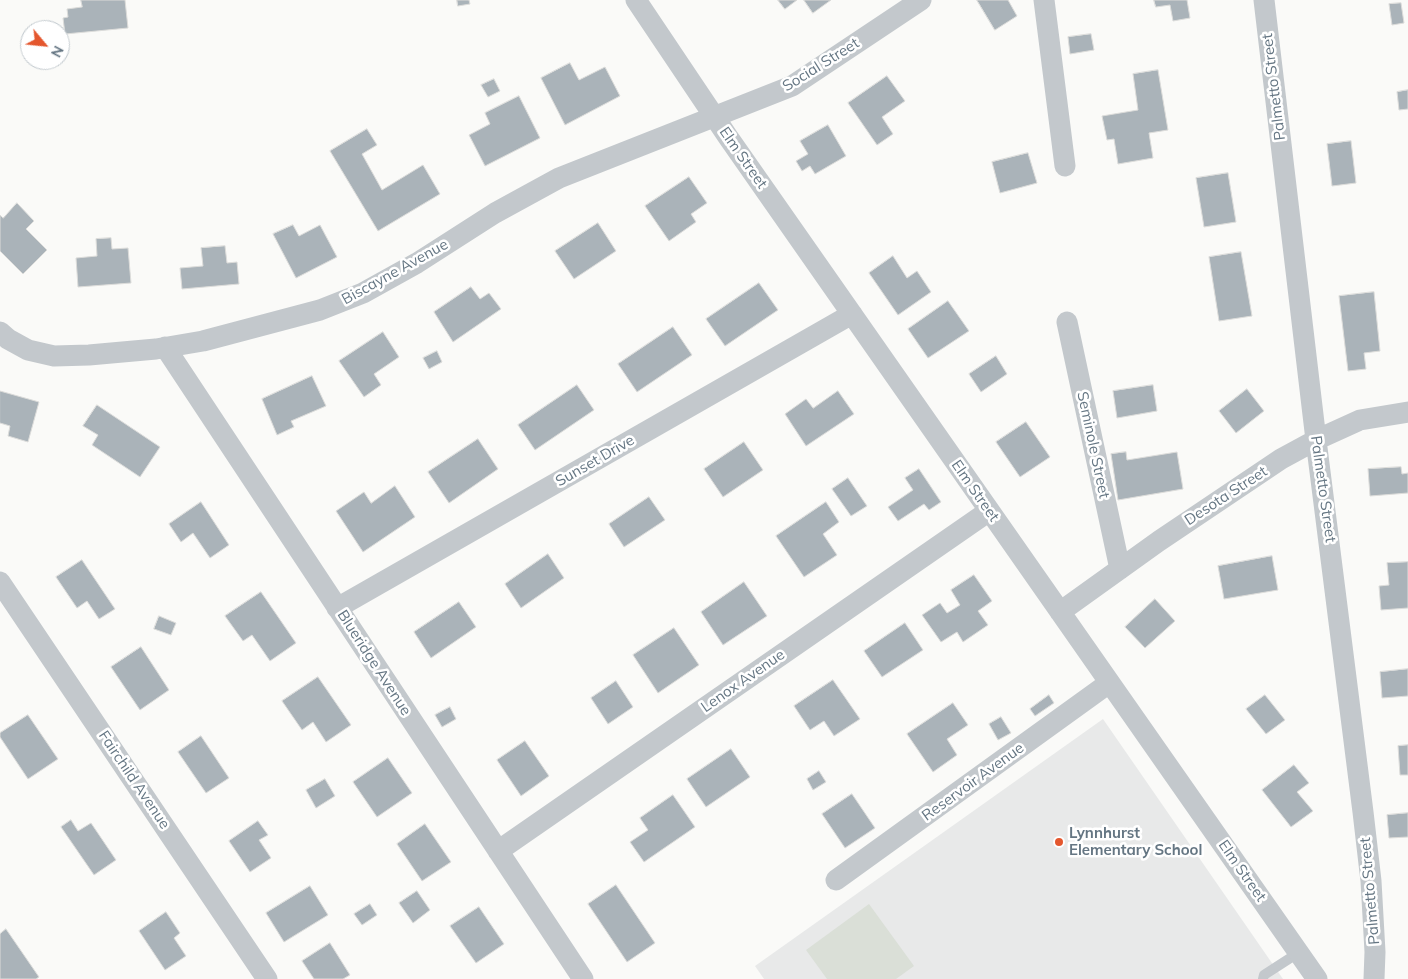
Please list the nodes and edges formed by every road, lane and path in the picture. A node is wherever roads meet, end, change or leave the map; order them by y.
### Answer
1 (636, 0) edge
2 (1044, 0) edge
3 (1264, 0) edge
4 (914, 2) edge
5 (714, 117) junction
6 (1065, 166) dead end
7 (852, 314) junction
8 (1067, 322) dead end
9 (0, 332) edge
10 (165, 347) junction
11 (1408, 412) edge
12 (1316, 440) junction
13 (989, 511) junction
14 (1120, 569) junction
15 (0, 582) edge
16 (337, 608) junction
17 (1060, 612) junction
18 (1109, 683) junction
19 (498, 851) junction
20 (836, 880) dead end
21 (1298, 953) junction
22 (267, 979) edge
23 (583, 979) edge
24 (1263, 979) edge
25 (1317, 979) edge
26 (1374, 979) edge

1 - 5 street, Elm Street
2 - 6 street
3 - 12 street, Palmetto Street
4 - 5 street, Social Street
5 - 7 street, Elm Street
5 - 10 street, Biscayne Avenue
7 - 13 street, Elm Street
7 - 16 street, Sunset Drive
8 - 14 street, Seminole Street
9 - 10 street, Biscayne Avenue
10 - 16 street, Blueridge Avenue
11 - 12 street, Desota Street
12 - 14 street, Desota Street
12 - 26 street, Palmetto Street
13 - 17 street, Elm Street
13 - 19 street, Lenox Avenue
14 - 17 street, Desota Street
15 - 22 street, Fairchild Avenue
16 - 19 street, Blueridge Avenue
17 - 18 street, Elm Street
18 - 20 street, Reservoir Avenue
18 - 21 street, Elm Street
19 - 23 street, Blueridge Avenue
21 - 24 lane
21 - 25 street, Elm Street

